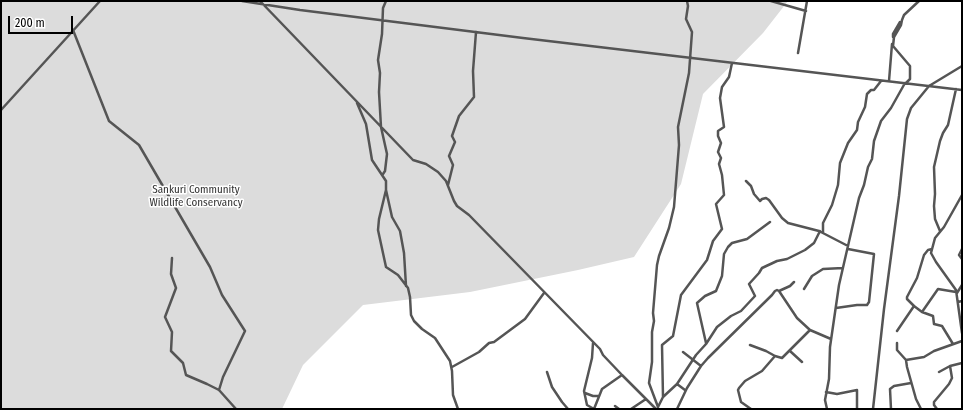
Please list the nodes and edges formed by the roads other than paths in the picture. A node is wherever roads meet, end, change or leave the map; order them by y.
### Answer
1 (100, 1) edge
2 (242, 1) edge
3 (386, 1) edge
4 (686, 1) edge
5 (771, 1) edge
6 (784, 1) edge
7 (807, 1) edge
8 (919, 1) edge
9 (261, 2) edge
10 (784, 5) junction
11 (806, 11) junction
12 (383, 20) junction
13 (902, 20) junction
14 (72, 30) junction
15 (476, 32) junction
16 (798, 53) dead end
17 (689, 58) junction
18 (732, 63) junction
19 (962, 66) edge
20 (881, 80) junction
21 (889, 81) junction
22 (905, 83) junction
23 (929, 86) junction
24 (956, 90) junction
25 (962, 90) edge
26 (356, 101) junction
27 (1, 110) edge
28 (381, 127) junction
29 (382, 174) junction
30 (746, 182) dead end
31 (448, 185) junction
32 (386, 190) junction
33 (962, 195) edge
34 (770, 222) dead end
35 (940, 231) junction
36 (821, 232) junction
37 (848, 247) junction
38 (932, 249) junction
39 (962, 249) edge
40 (172, 258) dead end
41 (962, 260) edge
42 (843, 268) junction
43 (794, 282) dead end
44 (962, 285) edge
45 (406, 287) junction
46 (804, 289) dead end
47 (779, 291) junction
48 (956, 292) junction
49 (544, 293) junction
50 (962, 301) edge
51 (958, 302) junction
52 (914, 306) junction
53 (836, 308) junction
54 (922, 312) junction
55 (810, 330) junction
56 (897, 331) dead end
57 (962, 332) edge
58 (832, 339) junction
59 (962, 341) edge
60 (593, 343) junction
61 (897, 343) dead end
62 (706, 344) junction
63 (953, 344) junction
64 (750, 345) dead end
65 (790, 351) junction
66 (683, 352) dead end
67 (775, 356) junction
68 (693, 360) junction
69 (906, 360) junction
70 (802, 362) dead end
71 (962, 363) edge
72 (700, 366) junction
73 (950, 366) junction
74 (452, 367) junction
75 (547, 372) dead end
76 (939, 372) dead end
77 (622, 376) junction
78 (911, 383) junction
79 (677, 384) junction
80 (218, 390) junction
81 (685, 390) junction
82 (826, 392) junction
83 (585, 393) junction
84 (599, 396) junction
85 (663, 397) junction
86 (646, 399) junction
87 (615, 406) dead end
88 (566, 408) edge
89 (657, 408) edge
90 (236, 409) edge
91 (458, 409) edge
92 (594, 409) edge
93 (619, 409) edge
94 (631, 409) edge
95 (677, 409) edge
96 (751, 409) edge
97 (827, 409) edge
98 (857, 409) edge
99 (873, 409) edge
100 (891, 409) edge
101 (921, 409) edge
102 (937, 409) edge

1 - 14 street
2 - 9 street
3 - 12 street
4 - 17 street
5 - 10 street
6 - 10 street
7 - 11 street
8 - 13 street
9 - 12 street
9 - 26 street
10 - 11 street
11 - 16 street
12 - 15 street
12 - 28 street
13 - 21 street
13 - 22 street
14 - 27 street
14 - 80 street
15 - 17 street
15 - 31 street
17 - 18 street
17 - 89 street
18 - 20 street
18 - 85 street
19 - 23 street
20 - 21 street
20 - 36 street
21 - 22 street
22 - 23 street
22 - 37 street
23 - 24 street
23 - 99 street
24 - 25 street
24 - 35 street
26 - 28 street
26 - 29 street
28 - 29 street
28 - 31 street
29 - 32 street
30 - 36 street
31 - 49 street
32 - 45 street
32 - 45 street
33 - 35 street
34 - 62 street
35 - 38 street
36 - 37 street
36 - 62 street
37 - 42 street
37 - 53 street
38 - 48 street
38 - 52 street
39 - 41 street
40 - 80 street
42 - 46 street
42 - 53 street
43 - 47 street
44 - 48 street
45 - 74 street
47 - 55 street
47 - 72 street
48 - 51 street
48 - 54 street
49 - 60 street
49 - 74 street
50 - 51 street
51 - 57 street
52 - 54 street
52 - 56 street
53 - 58 street
54 - 63 street
55 - 58 street
55 - 65 street
58 - 82 street
59 - 63 street
60 - 77 street
60 - 83 street
61 - 69 street
62 - 68 street
63 - 69 street
64 - 67 street
65 - 67 street
65 - 70 street
66 - 68 street
67 - 96 street
68 - 72 street
68 - 79 street
69 - 78 street
71 - 73 street
72 - 81 street
73 - 76 street
73 - 102 street
74 - 91 street
75 - 88 street
77 - 84 street
77 - 86 street
78 - 100 street
78 - 101 street
79 - 81 street
79 - 85 street
80 - 90 street
81 - 95 street
82 - 97 street
82 - 98 street
83 - 84 street
83 - 92 street
84 - 92 street
85 - 89 street
86 - 89 street
86 - 94 street
87 - 93 street

